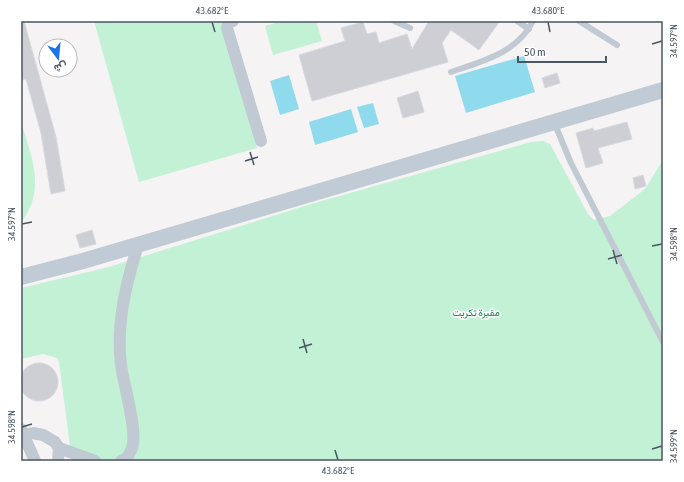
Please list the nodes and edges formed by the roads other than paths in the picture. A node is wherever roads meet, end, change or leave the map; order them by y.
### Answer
1 (232, 21) edge
2 (394, 21) edge
3 (517, 21) edge
4 (534, 21) edge
5 (579, 21) edge
6 (410, 28) dead end
7 (529, 29) junction
8 (617, 45) dead end
9 (451, 72) dead end
10 (663, 90) edge
11 (554, 122) junction
12 (261, 141) dead end
13 (138, 244) junction
14 (21, 276) edge
15 (663, 342) edge
16 (23, 431) edge
17 (59, 448) junction
18 (35, 461) edge
19 (58, 461) edge
20 (96, 461) edge
21 (121, 461) edge

1 - 12 street
2 - 6 lane
3 - 7 lane
4 - 7 lane
5 - 8 lane
7 - 9 lane
10 - 11 street
11 - 13 street
11 - 15 lane
13 - 14 street
13 - 21 street
16 - 17 street
16 - 18 street
17 - 19 street
17 - 20 street

